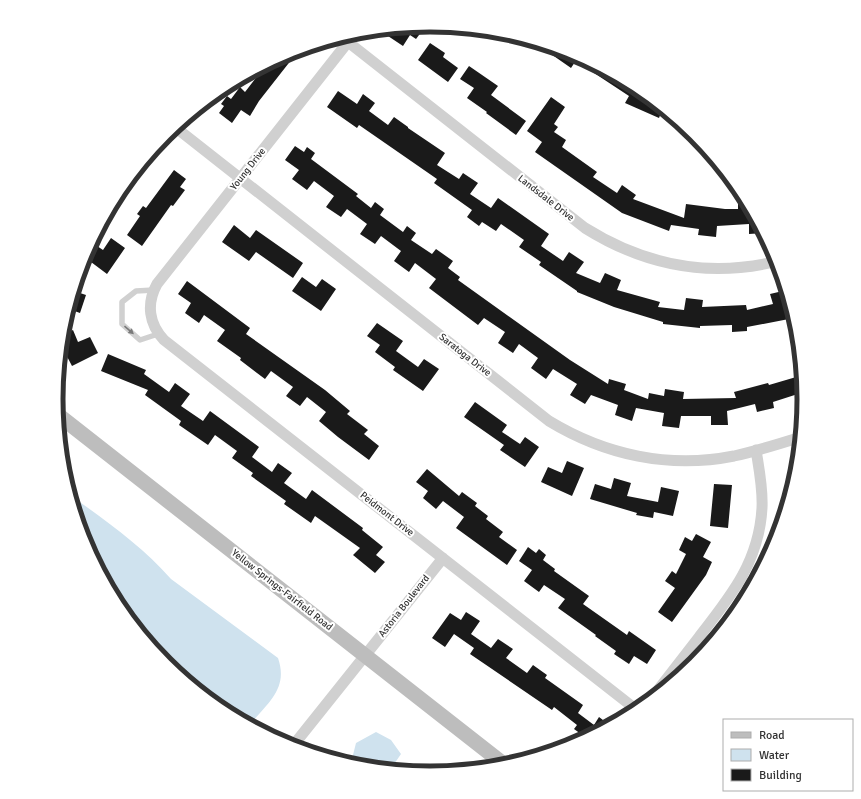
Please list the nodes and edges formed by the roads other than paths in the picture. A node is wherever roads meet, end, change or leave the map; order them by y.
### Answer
1 (348, 42) joint
2 (180, 131) edge
3 (240, 179) junction
4 (771, 263) edge
5 (154, 290) junction
6 (150, 308) joint
7 (158, 334) junction
8 (64, 419) edge
9 (796, 439) edge
10 (756, 450) junction
11 (443, 558) junction
12 (366, 655) junction
13 (660, 686) edge
14 (632, 707) edge
15 (297, 741) edge
16 (499, 760) edge

1 - 3 street, Young Drive
1 - 4 street, Landsdale Drive
2 - 3 street, Saratoga Drive
3 - 5 street, Young Drive
3 - 10 street, Saratoga Drive
5 - 6 street, Young Drive
5 -> 7 lane
6 - 7 street, Peidmont Drive
7 - 11 street, Peidmont Drive
8 - 12 main road, Yellow Springs-Fairfield Road
9 - 10 street, Saratoga Drive
10 - 13 street
11 - 12 street, Astoria Boulevard
11 - 14 street, Peidmont Drive
12 - 15 street, Astoria Boulevard
12 - 16 main road, Yellow Springs-Fairfield Road

